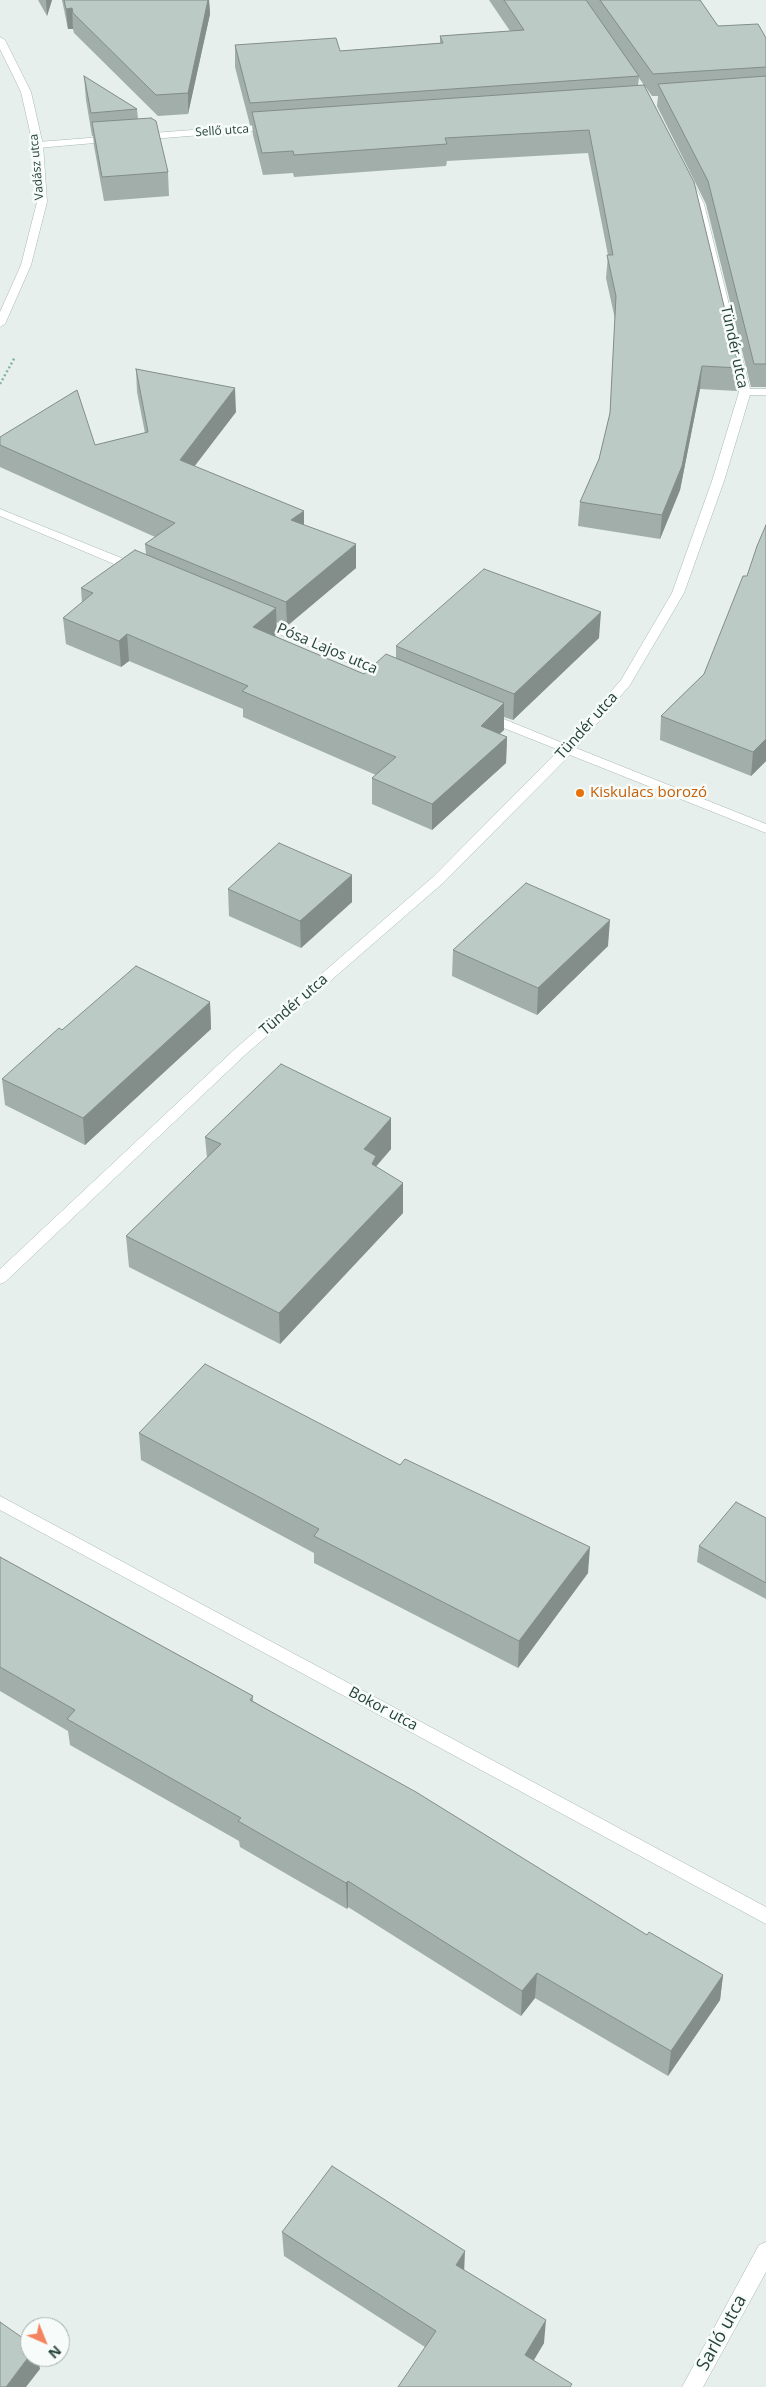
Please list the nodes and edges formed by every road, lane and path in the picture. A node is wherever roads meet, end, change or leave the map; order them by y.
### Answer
1 (0, 40) edge
2 (279, 127) edge
3 (38, 145) junction
4 (686, 178) edge
5 (0, 324) edge
6 (745, 392) junction
7 (766, 392) edge
8 (0, 512) edge
9 (146, 573) edge
10 (247, 615) edge
11 (402, 681) edge
12 (476, 712) edge
13 (567, 750) junction
14 (766, 829) edge
15 (0, 1278) edge
16 (0, 1502) edge
17 (766, 1916) edge
18 (766, 2252) edge
19 (692, 2387) edge

1 - 3 street, Vadász utca
2 - 3 street, Sellő utca
3 - 5 street, Vadász utca
4 - 6 street, Tündér utca
6 - 7 street
6 - 13 street, Tündér utca
8 - 9 street
10 - 11 street, Pósa Lajos utca
12 - 13 street
13 - 14 street
13 - 15 street, Tündér utca
16 - 17 street, Bokor utca
18 - 19 street, Sarló utca

